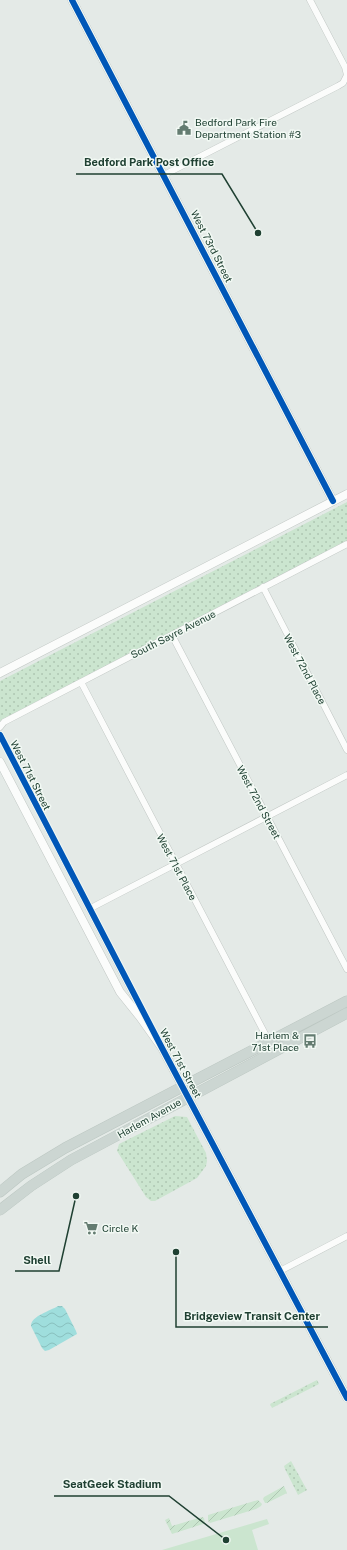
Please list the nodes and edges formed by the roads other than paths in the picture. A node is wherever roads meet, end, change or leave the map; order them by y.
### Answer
1 (72, 0) edge
2 (310, 0) edge
3 (347, 75) edge
4 (164, 175) junction
5 (347, 494) edge
6 (333, 501) junction
7 (347, 544) edge
8 (263, 587) junction
9 (172, 634) junction
10 (0, 673) edge
11 (81, 682) junction
12 (0, 727) edge
13 (0, 735) edge
14 (347, 750) edge
15 (0, 762) edge
16 (347, 774) edge
17 (266, 816) junction
18 (175, 864) junction
19 (89, 909) junction
20 (347, 969) edge
21 (347, 1001) edge
22 (347, 1013) edge
23 (269, 1042) junction
24 (162, 1048) junction
25 (274, 1051) junction
26 (182, 1087) junction
27 (187, 1097) junction
28 (0, 1192) edge
29 (0, 1210) edge
30 (347, 1236) edge
31 (280, 1271) junction
32 (347, 1398) edge

1 - 4 street, West 73rd Street
2 - 3 street
3 - 4 street
4 - 6 street, West 73rd Street
5 - 6 street
6 - 10 street
7 - 8 street, South Sayre Avenue
8 - 9 street, South Sayre Avenue
8 - 14 street, West 72nd Place
9 - 11 street, South Sayre Avenue
9 - 17 street, West 72nd Street
11 - 12 street, South Sayre Avenue
11 - 18 street, West 71st Place
13 - 19 street, West 71st Street
15 - 24 street, West 71st Street
16 - 17 street
17 - 18 street
17 - 20 street, West 72nd Street
18 - 19 street
18 - 23 street, West 71st Place
19 - 24 street, West 71st Street
21 - 23 main road, Harlem Avenue
22 - 25 main road, Harlem Avenue
23 - 25 street, West 71st Place
23 - 26 main road, Harlem Avenue
24 - 26 street, West 71st Street
25 - 27 main road, Harlem Avenue
26 - 27 street, West 71st Street
26 - 28 main road, Harlem Avenue
27 - 29 main road, Harlem Avenue
27 - 31 street, West 71st Street
30 - 31 street
31 - 32 street, West 71st Street

